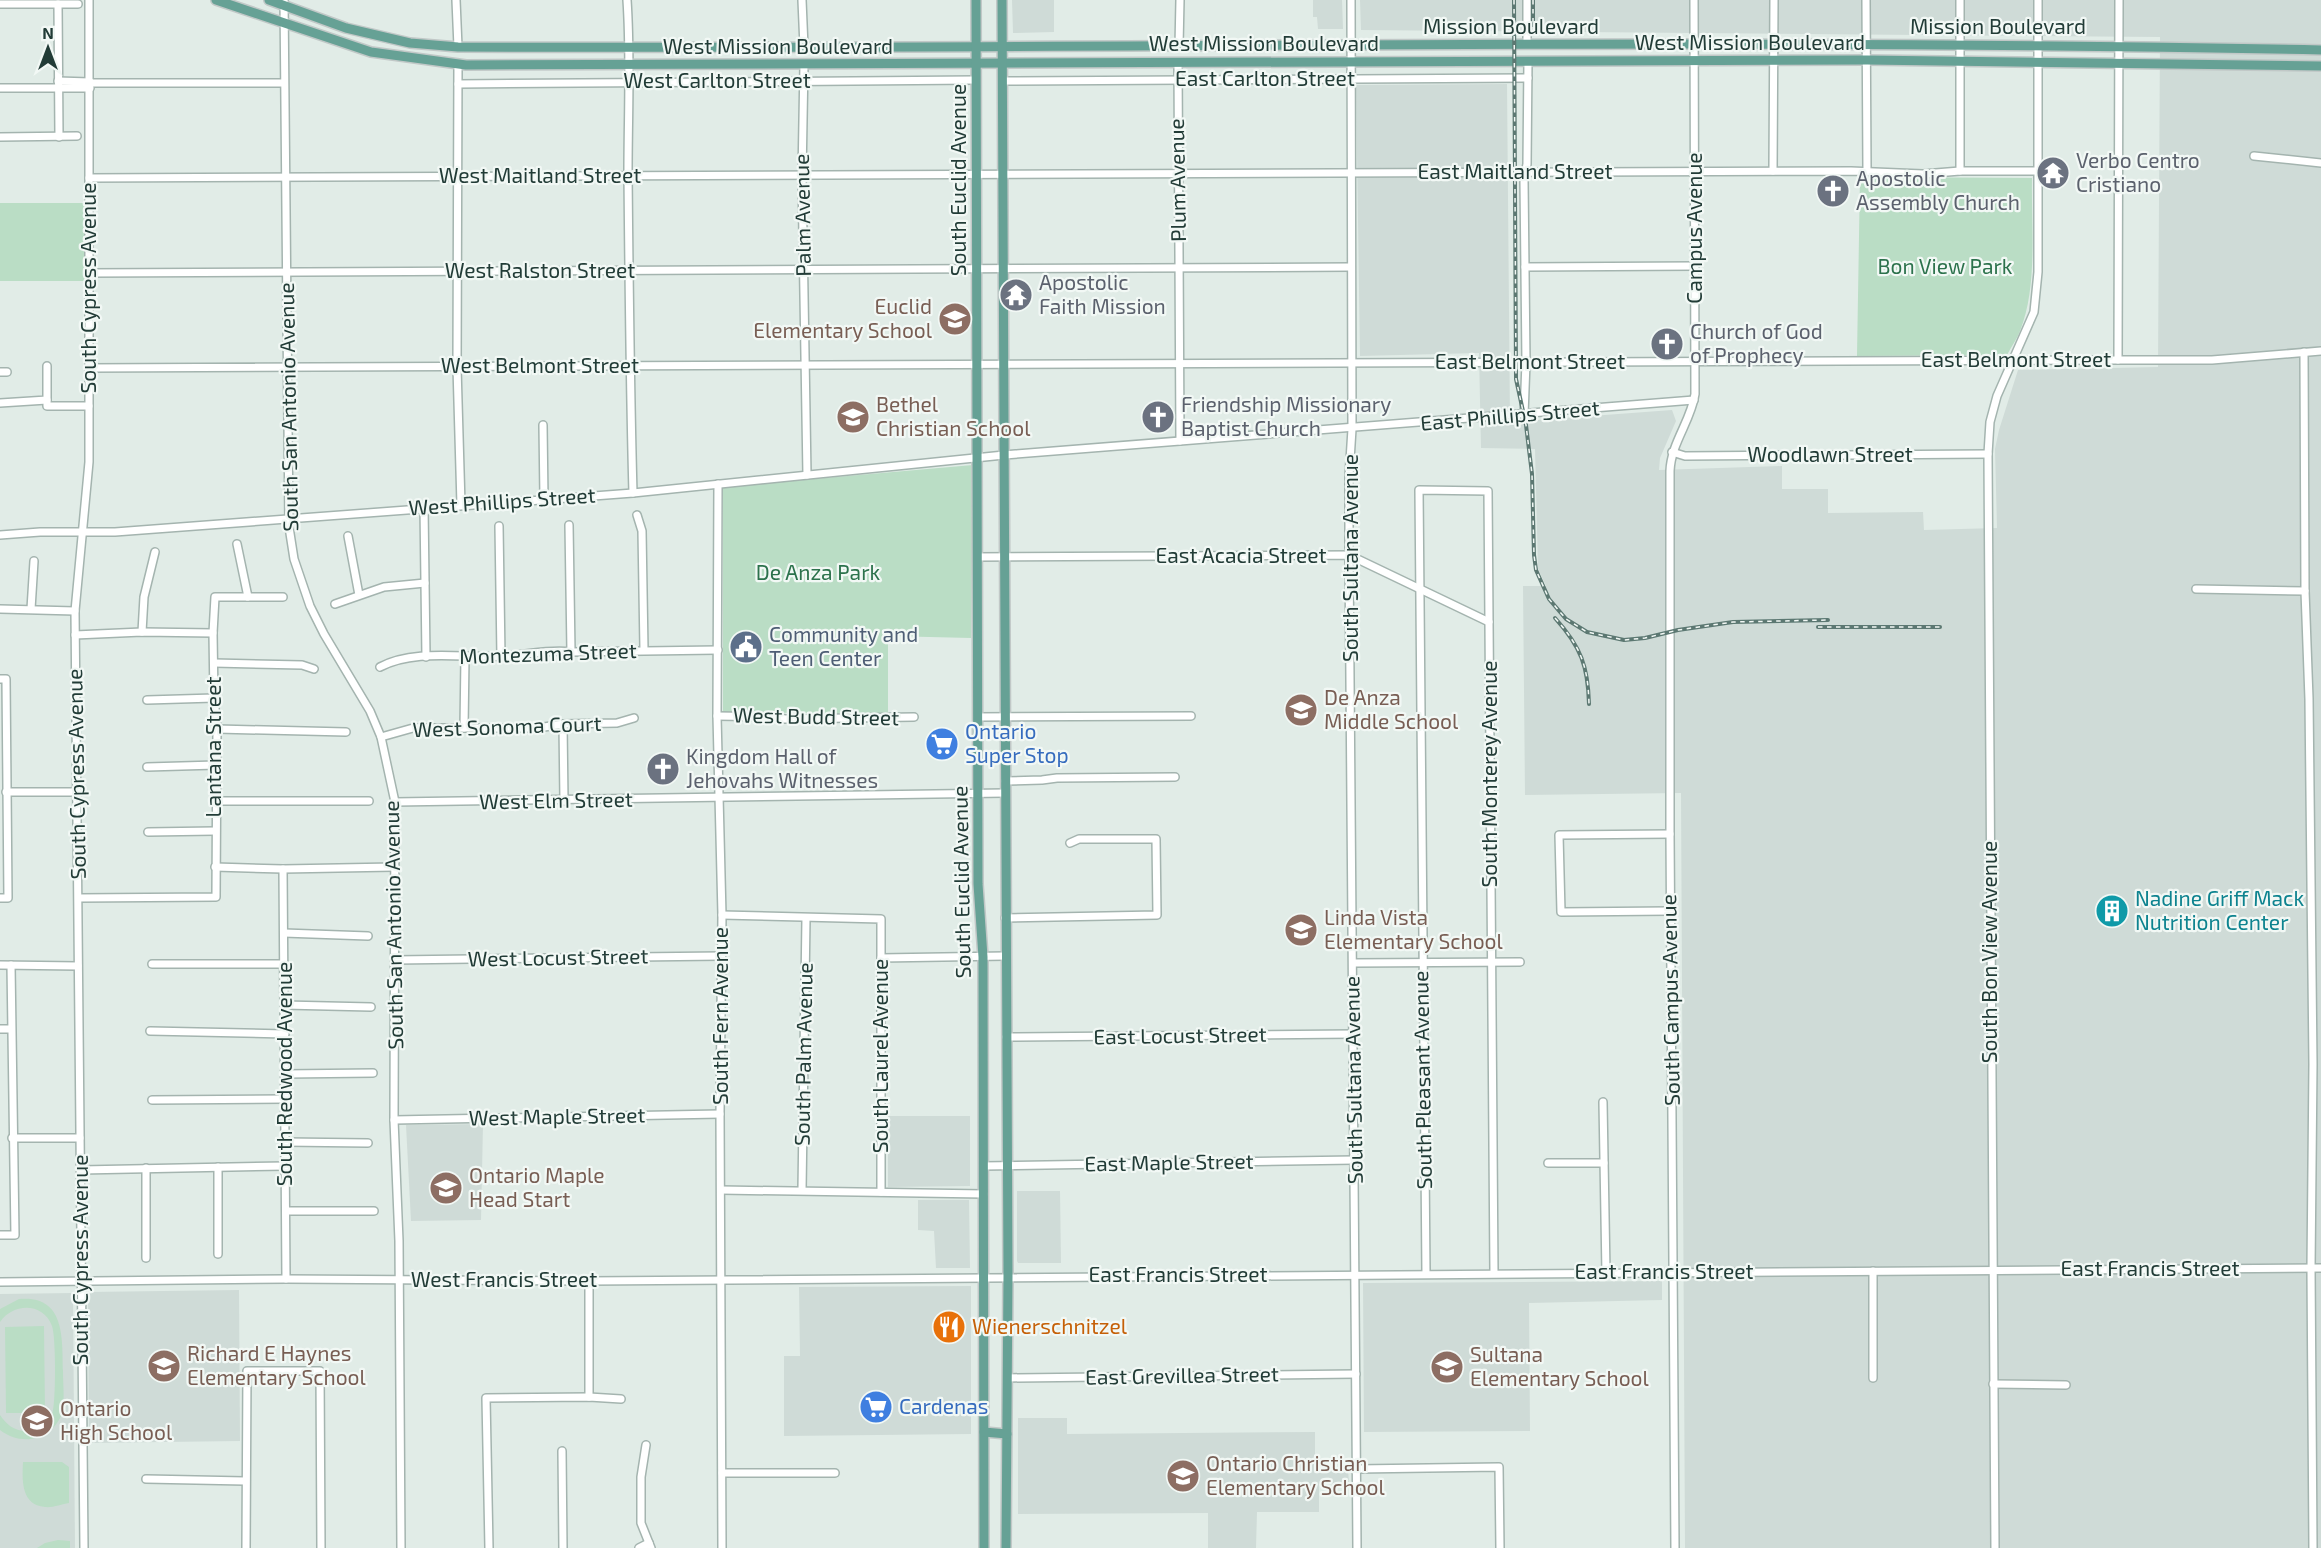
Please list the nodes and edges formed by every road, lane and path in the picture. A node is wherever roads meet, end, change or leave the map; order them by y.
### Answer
1 (90, 0) edge
2 (216, 0) edge
3 (269, 0) edge
4 (456, 0) edge
5 (627, 0) edge
6 (802, 0) edge
7 (976, 0) edge
8 (1002, 0) edge
9 (1180, 0) edge
10 (1351, 0) edge
11 (1527, 0) edge
12 (1694, 0) edge
13 (1774, 0) edge
14 (1866, 0) edge
15 (1959, 0) edge
16 (2038, 0) edge
17 (2119, 0) edge
18 (29, 2) edge
19 (284, 3) edge
20 (0, 4) edge
21 (58, 4) junction
22 (78, 4) dead end
23 (285, 24) junction
24 (1527, 44) junction
25 (1694, 44) junction
26 (1773, 44) junction
27 (1867, 45) junction
28 (1179, 46) junction
29 (1350, 46) junction
30 (1960, 46) junction
31 (2038, 46) junction
32 (2118, 46) junction
33 (458, 47) junction
34 (804, 47) junction
35 (976, 47) junction
36 (1002, 47) junction
37 (630, 48) junction
38 (990, 48) joint
39 (2321, 50) edge
40 (1772, 60) junction
41 (1867, 60) junction
42 (1527, 61) junction
43 (1960, 61) junction
44 (1350, 62) junction
45 (1694, 62) junction
46 (1178, 63) junction
47 (2038, 63) junction
48 (458, 64) junction
49 (804, 64) junction
50 (976, 64) junction
51 (1002, 64) junction
52 (2118, 64) junction
53 (629, 65) junction
54 (2321, 66) edge
55 (1350, 78) junction
56 (1528, 78) junction
57 (1177, 79) junction
58 (976, 80) junction
59 (803, 81) junction
60 (1002, 81) junction
61 (628, 82) junction
62 (284, 83) junction
63 (90, 84) junction
64 (458, 84) junction
65 (58, 85) junction
66 (0, 88) edge
67 (77, 136) dead end
68 (0, 137) edge
69 (59, 137) junction
70 (2254, 156) dead end
71 (2321, 163) edge
72 (1695, 171) junction
73 (1773, 171) junction
74 (1867, 171) junction
75 (1960, 171) junction
76 (2038, 171) junction
77 (1526, 172) junction
78 (1179, 173) junction
79 (1351, 173) junction
80 (628, 175) junction
81 (977, 175) junction
82 (991, 175) joint
83 (1002, 175) junction
84 (284, 176) junction
85 (802, 176) junction
86 (457, 177) junction
87 (89, 178) junction
88 (1695, 266) junction
89 (1352, 267) junction
90 (1525, 267) junction
91 (1179, 268) junction
92 (1003, 269) junction
93 (803, 270) junction
94 (977, 270) junction
95 (288, 271) junction
96 (630, 271) junction
97 (458, 272) junction
98 (89, 273) junction
99 (2321, 351) edge
100 (2304, 352) junction
101 (2013, 360) junction
102 (2118, 360) junction
103 (1695, 361) junction
104 (1179, 362) junction
105 (1352, 362) junction
106 (1526, 362) junction
107 (977, 364) junction
108 (992, 364) joint
109 (1004, 364) junction
110 (805, 365) junction
111 (47, 366) dead end
112 (288, 366) junction
113 (630, 366) junction
114 (457, 367) junction
115 (89, 368) junction
116 (47, 400) junction
117 (1694, 400) junction
118 (0, 403) edge
119 (89, 406) junction
120 (1524, 415) junction
121 (543, 425) dead end
122 (1352, 429) junction
123 (1180, 441) junction
124 (1672, 452) junction
125 (1988, 454) junction
126 (1004, 455) junction
127 (977, 459) junction
128 (807, 475) junction
129 (718, 484) junction
130 (1419, 490) joint
131 (633, 493) junction
132 (544, 499) junction
133 (460, 505) junction
134 (424, 507) junction
135 (637, 515) dead end
136 (289, 518) junction
137 (569, 525) dead end
138 (499, 526) dead end
139 (83, 533) junction
140 (0, 535) edge
141 (348, 536) dead end
142 (237, 544) dead end
143 (155, 552) dead end
144 (1349, 555) junction
145 (977, 557) junction
146 (1004, 557) junction
147 (34, 561) dead end
148 (425, 583) junction
149 (1420, 589) junction
150 (2196, 589) dead end
151 (2305, 591) junction
152 (359, 595) junction
153 (248, 597) junction
154 (283, 597) dead end
155 (335, 604) dead end
156 (0, 609) edge
157 (31, 609) junction
158 (75, 611) junction
159 (1489, 622) junction
160 (142, 632) junction
161 (213, 633) junction
162 (75, 635) junction
163 (718, 650) junction
164 (644, 651) junction
165 (571, 652) junction
166 (426, 657) junction
167 (465, 657) junction
168 (501, 657) junction
169 (214, 663) junction
170 (380, 667) dead end
171 (314, 669) dead end
172 (3, 679) edge
173 (214, 699) junction
174 (147, 700) dead end
175 (717, 716) junction
176 (1191, 716) dead end
177 (914, 717) dead end
178 (978, 717) junction
179 (1005, 717) junction
180 (634, 718) dead end
181 (563, 724) junction
182 (464, 728) junction
183 (217, 729) junction
184 (346, 732) dead end
185 (381, 737) junction
186 (3, 753) edge
187 (216, 765) junction
188 (147, 766) dead end
189 (1175, 777) dead end
190 (1005, 781) junction
191 (6, 792) junction
192 (78, 792) junction
193 (1005, 793) junction
194 (978, 794) junction
195 (719, 798) junction
196 (215, 801) junction
197 (369, 801) dead end
198 (564, 801) junction
199 (395, 802) junction
200 (4, 826) edge
201 (215, 831) junction
202 (147, 832) dead end
203 (1670, 834) junction
204 (1070, 843) dead end
205 (215, 867) junction
206 (394, 867) junction
207 (284, 869) junction
208 (4, 898) edge
209 (79, 898) junction
210 (1670, 911) junction
211 (722, 915) junction
212 (806, 918) junction
213 (1005, 918) junction
214 (284, 933) junction
215 (368, 936) dead end
216 (721, 956) junction
217 (1005, 956) junction
218 (982, 957) junction
219 (881, 958) junction
220 (396, 960) junction
221 (1492, 962) junction
222 (1520, 962) dead end
223 (1353, 963) junction
224 (1422, 963) junction
225 (152, 964) dead end
226 (284, 964) junction
227 (0, 965) edge
228 (10, 965) junction
229 (78, 966) junction
230 (284, 1005) junction
231 (371, 1007) dead end
232 (0, 1029) edge
233 (10, 1029) junction
234 (150, 1031) dead end
235 (285, 1034) junction
236 (1354, 1034) junction
237 (1006, 1037) junction
238 (2317, 1064) edge
239 (373, 1073) dead end
240 (285, 1074) junction
241 (285, 1099) junction
242 (152, 1100) dead end
243 (1603, 1102) dead end
244 (720, 1114) junction
245 (394, 1120) junction
246 (12, 1138) junction
247 (80, 1138) junction
248 (285, 1142) junction
249 (368, 1143) dead end
250 (1355, 1160) junction
251 (1548, 1163) dead end
252 (1604, 1163) junction
253 (285, 1166) junction
254 (983, 1166) junction
255 (1006, 1166) junction
256 (218, 1167) junction
257 (147, 1168) junction
258 (81, 1170) junction
259 (721, 1190) junction
260 (802, 1190) junction
261 (881, 1192) junction
262 (984, 1194) junction
263 (286, 1211) junction
264 (374, 1211) dead end
265 (0, 1236) edge
266 (218, 1254) dead end
267 (147, 1258) dead end
268 (2311, 1268) junction
269 (2321, 1268) edge
270 (1992, 1269) junction
271 (1873, 1271) junction
272 (1674, 1272) junction
273 (1494, 1273) junction
274 (1606, 1273) junction
275 (1356, 1274) junction
276 (1426, 1274) junction
277 (984, 1276) junction
278 (1008, 1276) junction
279 (286, 1279) junction
280 (399, 1280) junction
281 (721, 1280) junction
282 (81, 1281) junction
283 (590, 1281) junction
284 (0, 1282) edge
285 (1356, 1374) junction
286 (1007, 1378) junction
287 (1873, 1378) dead end
288 (1993, 1384) junction
289 (2066, 1385) dead end
290 (589, 1397) junction
291 (621, 1399) dead end
292 (984, 1432) junction
293 (1007, 1434) junction
294 (646, 1445) dead end
295 (562, 1451) dead end
296 (1357, 1469) junction
297 (722, 1473) junction
298 (835, 1473) dead end
299 (146, 1479) dead end
300 (245, 1480) junction
301 (650, 1545) edge
302 (84, 1548) edge
303 (246, 1548) edge
304 (321, 1548) edge
305 (401, 1548) edge
306 (489, 1548) edge
307 (563, 1548) edge
308 (639, 1548) edge
309 (722, 1548) edge
310 (984, 1548) edge
311 (1006, 1548) edge
312 (1357, 1548) edge
313 (1500, 1548) edge
314 (1675, 1548) edge
315 (1995, 1548) edge
316 (2313, 1548) edge

1 - 63 street, South Cypress Avenue
2 - 23 main road, West Mission Boulevard
3 - 19 main road, West Mission Boulevard
4 - 33 street
5 - 37 street
6 - 34 street
7 - 35 main road, South Euclid Avenue
8 - 36 main road, South Euclid Avenue
9 - 28 street
10 - 29 street, South Sultana Avenue
11 - 24 street
12 - 25 street, Campus Avenue
13 - 26 street
14 - 27 street
15 - 30 street
16 - 31 street, South Bon View Avenue
17 - 32 street
18 - 20 street
18 - 21 street
19 - 23 street, South San Antonio Avenue
19 - 33 main road, West Mission Boulevard
21 - 22 street
21 - 65 street
23 - 48 main road, West Mission Boulevard
23 - 62 street, South San Antonio Avenue
24 - 25 main road, Mission Boulevard
24 - 29 main road, Mission Boulevard
25 - 26 main road, Mission Boulevard
25 - 45 street, Campus Avenue
26 - 27 main road, Mission Boulevard
26 - 40 street
27 - 30 main road, Mission Boulevard
27 - 41 street
28 - 29 main road, Mission Boulevard
28 - 36 main road, Mission Boulevard
29 - 44 street, South Sultana Avenue
30 - 31 main road, Mission Boulevard
30 - 43 street
31 - 32 main road, Mission Boulevard
31 - 47 street, South Bon View Avenue
32 - 39 main road, Mission Boulevard
32 - 52 street
33 - 37 main road, West Mission Boulevard
34 - 35 main road, West Mission Boulevard
34 - 37 main road, West Mission Boulevard
35 - 38 main road, West Mission Boulevard
35 - 50 main road, South Euclid Avenue
36 - 38 main road, Mission Boulevard
36 - 51 main road, South Euclid Avenue
37 - 53 street
40 - 41 main road, West Mission Boulevard
40 - 45 main road, West Mission Boulevard
40 - 73 street
41 - 43 main road, West Mission Boulevard
41 - 74 street
42 - 44 main road, West Mission Boulevard
42 - 45 main road, West Mission Boulevard
42 - 56 street
43 - 47 main road, West Mission Boulevard
43 - 75 street
44 - 46 main road, West Mission Boulevard
44 - 55 street, South Sultana Avenue
45 - 72 street, Campus Avenue
46 - 51 main road, West Mission Boulevard
46 - 57 street, Plum Avenue
47 - 52 main road, West Mission Boulevard
47 - 76 street, South Bon View Avenue
48 - 53 main road, West Mission Boulevard
48 - 64 street
49 - 50 main road, West Mission Boulevard
49 - 53 main road, West Mission Boulevard
49 - 59 street, Palm Avenue
50 - 51 main road, West Mission Boulevard
50 - 58 main road, South Euclid Avenue
51 - 60 main road, South Euclid Avenue
52 - 54 main road, West Mission Boulevard
52 - 102 street
53 - 61 street
55 - 56 street, East Carlton Street
55 - 57 street, East Carlton Street
55 - 79 street, South Sultana Avenue
56 - 77 street
57 - 60 street, East Carlton Street
57 - 78 street, Plum Avenue
58 - 59 street, West Carlton Street
58 - 81 main road, South Euclid Avenue
59 - 61 street, West Carlton Street
59 - 85 street, Palm Avenue
60 - 83 main road, South Euclid Avenue
61 - 64 street, West Carlton Street
61 - 80 street
62 - 63 street
62 - 84 street, South San Antonio Avenue
63 - 65 street
63 - 87 street, South Cypress Avenue
64 - 86 street
65 - 66 street
65 - 69 street
67 - 69 street
68 - 69 street
70 - 71 street
72 - 73 street, East Maitland Street
72 - 77 street, East Maitland Street
72 - 88 street, Campus Avenue
73 - 74 street, East Maitland Street
74 - 75 street, East Maitland Street
75 - 76 street, East Maitland Street
76 - 101 street, South Bon View Avenue
77 - 79 street, East Maitland Street
77 - 90 street
78 - 79 street, East Maitland Street
78 - 83 street, East Maitland Street
78 - 91 street, Plum Avenue
79 - 89 street, South Sultana Avenue
80 - 85 street, West Maitland Street
80 - 86 street, West Maitland Street
80 - 96 street
81 - 82 street, West Maitland Street
81 - 85 street, West Maitland Street
81 - 94 main road, South Euclid Avenue
82 - 83 street, East Maitland Street
83 - 92 main road, South Euclid Avenue
84 - 86 street, West Maitland Street
84 - 87 street, West Maitland Street
84 - 95 street, South San Antonio Avenue
85 - 93 street, Palm Avenue
86 - 97 street
87 - 98 street, South Cypress Avenue
88 - 90 street
88 - 103 street, Campus Avenue
89 - 91 street, West Ralston Street
89 - 105 street, South Sultana Avenue
90 - 106 street
91 - 92 street, West Ralston Street
91 - 104 street, Plum Avenue
92 - 94 street, West Ralston Street
92 - 109 main road, South Euclid Avenue
93 - 94 street, West Ralston Street
93 - 96 street, West Ralston Street
93 - 110 street, Palm Avenue
94 - 107 main road, South Euclid Avenue
95 - 97 street, West Ralston Street
95 - 98 street, West Ralston Street
95 - 112 street, South San Antonio Avenue
96 - 97 street, West Ralston Street
96 - 113 street
97 - 114 street
98 - 115 street, South Cypress Avenue
99 - 100 street, East Belmont Street
100 - 102 street, East Belmont Street
100 - 151 street
101 - 102 street, East Belmont Street
101 - 103 street, East Belmont Street
101 - 125 street, South Bon View Avenue
103 - 106 street, East Belmont Street
103 - 117 street, Campus Avenue
104 - 105 street, East Belmont Street
104 - 109 street, East Belmont Street
104 - 123 street, Plum Avenue
105 - 106 street, East Belmont Street
105 - 122 street, South Sultana Avenue
106 - 120 street
107 - 108 street, West Belmont Street
107 - 110 street, West Belmont Street
107 - 127 main road, South Euclid Avenue
108 - 109 street, East Belmont Street
109 - 126 main road, South Euclid Avenue
110 - 113 street, West Belmont Street
110 - 128 street, Palm Avenue
111 - 116 street
112 - 114 street, West Belmont Street
112 - 115 street, West Belmont Street
112 - 136 street, South San Antonio Avenue
113 - 114 street, West Belmont Street
113 - 131 street
114 - 133 street
115 - 119 street, South Cypress Avenue
116 - 118 street
116 - 119 street
117 - 120 street, East Phillips Street
117 - 124 street, Campus Avenue
119 - 139 street, South Cypress Avenue
120 - 122 street, East Phillips Street
121 - 132 street
122 - 123 street, East Phillips Street
122 - 144 street, South Sultana Avenue
123 - 126 street, East Phillips Street
124 - 125 street, Woodlawn Street
124 - 203 street, South Campus Avenue
125 - 270 street, South Bon View Avenue
126 - 127 street, West Phillips Street
126 - 146 main road, South Euclid Avenue
127 - 128 street, West Phillips Street
127 - 145 main road, South Euclid Avenue
128 - 129 street, West Phillips Street
129 - 131 street, West Phillips Street
129 - 163 street, South Fern Avenue
130 - 149 street, South Pleasant Avenue
130 - 159 street, South Monterey Avenue
131 - 132 street, West Phillips Street
132 - 133 street, West Phillips Street
133 - 134 street, West Phillips Street
134 - 136 street, West Phillips Street
134 - 148 street
135 - 164 street
136 - 139 street, West Phillips Street
136 - 185 street, South San Antonio Avenue
137 - 165 street
138 - 168 street
139 - 140 street, West Phillips Street
139 - 158 street, South Cypress Avenue
141 - 152 street
142 - 153 street
143 - 160 street
144 - 146 street, East Acacia Street
144 - 149 street, East Acacia Street
144 - 223 street, South Sultana Avenue
145 - 146 street, East Acacia Street
145 - 178 main road, South Euclid Avenue
146 - 179 main road, South Euclid Avenue
147 - 157 street
148 - 152 street
148 - 166 street
149 - 159 street, East Acacia Street
149 - 224 street, South Pleasant Avenue
150 - 151 street
151 - 238 street
152 - 155 street
153 - 154 street
153 - 161 street, Lantana Street
156 - 157 street
157 - 158 street
158 - 162 street, South Cypress Avenue
159 - 221 street, South Monterey Avenue
160 - 161 street
160 - 162 street
161 - 169 street, Lantana Street
162 - 192 street, South Cypress Avenue
163 - 164 street, Montezuma Street
163 - 175 street, South Fern Avenue
164 - 165 street, Montezuma Street
165 - 168 street, Montezuma Street
166 - 167 street, Montezuma Street
166 - 170 street, Montezuma Street
167 - 168 street, Montezuma Street
167 - 182 street
169 - 171 street
169 - 173 street, Lantana Street
172 - 186 street
173 - 174 street
173 - 183 street, Lantana Street
175 - 177 street, West Budd Street
175 - 195 street, South Fern Avenue
176 - 179 street
178 - 179 street
178 - 194 main road, South Euclid Avenue
179 - 190 main road, South Euclid Avenue
180 - 181 street, West Sonoma Court
181 - 182 street, West Sonoma Court
181 - 198 street
182 - 185 street, West Sonoma Court
183 - 184 street
183 - 187 street, Lantana Street
185 - 199 street, South San Antonio Avenue
186 - 191 street
187 - 188 street
187 - 196 street, Lantana Street
189 - 190 street
190 - 193 main road, South Euclid Avenue
191 - 192 street
191 - 200 street
192 - 209 street, South Cypress Avenue
193 - 194 street, West Elm Street
193 - 213 main road, South Euclid Avenue
194 - 195 street, West Elm Street
194 - 218 main road, South Euclid Avenue
195 - 198 street, West Elm Street
195 - 211 street, South Fern Avenue
196 - 197 street
196 - 201 street, Lantana Street
198 - 199 street, West Elm Street
199 - 206 street, South San Antonio Avenue
200 - 208 street
201 - 202 street
201 - 205 street, Lantana Street
203 - 210 street, South Campus Avenue
203 - 210 street
204 - 213 street
205 - 207 street
205 - 209 street, Lantana Street
206 - 207 street
206 - 220 street, South San Antonio Avenue
207 - 214 street, South Redwood Avenue
209 - 229 street, South Cypress Avenue
210 - 272 street, South Campus Avenue
211 - 212 street
211 - 216 street, South Fern Avenue
212 - 219 street, South Laurel Avenue
212 - 260 street, South Palm Avenue
213 - 217 main road, South Euclid Avenue
214 - 215 street
214 - 226 street, South Redwood Avenue
216 - 220 street, West Locust Street
216 - 244 street, South Fern Avenue
217 - 218 street
217 - 237 main road, South Euclid Avenue
218 - 219 street
218 - 254 main road, South Euclid Avenue
219 - 261 street, South Laurel Avenue
220 - 245 street, South San Antonio Avenue
221 - 222 street
221 - 224 street
221 - 273 street, South Monterey Avenue
223 - 224 street
223 - 236 street, South Sultana Avenue
224 - 276 street, South Pleasant Avenue
225 - 226 street
226 - 230 street, South Redwood Avenue
227 - 228 street
228 - 229 street
228 - 233 street
229 - 247 street, South Cypress Avenue
230 - 231 street
230 - 235 street, South Redwood Avenue
232 - 233 street
233 - 246 street
234 - 235 street
235 - 240 street, South Redwood Avenue
236 - 237 street, East Locust Street
236 - 250 street, South Sultana Avenue
237 - 255 main road, South Euclid Avenue
238 - 268 street
239 - 240 street
240 - 241 street, South Redwood Avenue
241 - 242 street
241 - 248 street, South Redwood Avenue
243 - 252 street
244 - 245 street, West Maple Street
244 - 259 street, South Fern Avenue
245 - 280 street, South San Antonio Avenue
246 - 247 street
246 - 265 street
247 - 258 street, South Cypress Avenue
248 - 249 street
248 - 253 street, South Redwood Avenue
250 - 255 street, East Maple Street
250 - 275 street, South Sultana Avenue
251 - 252 street
252 - 274 street
253 - 256 street
253 - 263 street, South Redwood Avenue
254 - 255 street, East Maple Street
254 - 262 main road, South Euclid Avenue
255 - 278 main road, South Euclid Avenue
256 - 257 street
256 - 266 street
257 - 258 street
257 - 267 street
258 - 282 street, South Cypress Avenue
259 - 260 street
259 - 281 street, South Fern Avenue
260 - 261 street
261 - 262 street
262 - 277 main road, South Euclid Avenue
263 - 264 street
263 - 279 street, South Redwood Avenue
268 - 269 street, East Francis Street
268 - 270 street, East Francis Street
268 - 316 street
270 - 271 street, East Francis Street
270 - 288 street, South Bon View Avenue
271 - 272 street, East Francis Street
271 - 287 street
272 - 274 street, East Francis Street
272 - 314 street, South Campus Avenue
273 - 274 street, East Francis Street
273 - 276 street, East Francis Street
275 - 276 street, East Francis Street
275 - 278 street, East Francis Street
275 - 285 street, South Sultana Avenue
277 - 278 street, West Francis Street
277 - 281 street, West Francis Street
277 - 292 main road, South Euclid Avenue
278 - 286 main road, South Euclid Avenue
279 - 280 street, West Francis Street
279 - 282 street, West Francis Street
280 - 283 street, West Francis Street
280 - 305 street, South San Antonio Avenue
281 - 283 street, West Francis Street
281 - 297 street, South Fern Avenue
282 - 284 street, West Francis Street
282 - 302 street, South Cypress Avenue
283 - 290 street
285 - 286 street, East Grevillea Street
285 - 296 street, South Sultana Avenue
286 - 293 main road, South Euclid Avenue
288 - 289 street
288 - 315 street, South Bon View Avenue
290 - 291 street
290 - 306 street
292 - 293 main road
292 - 310 main road, South Euclid Avenue
293 - 311 main road, South Euclid Avenue
294 - 301 street
295 - 307 street
296 - 312 street, South Sultana Avenue
296 - 313 street
297 - 298 street
297 - 309 street, South Fern Avenue
299 - 300 street
300 - 303 street
300 - 304 street
301 - 308 street

